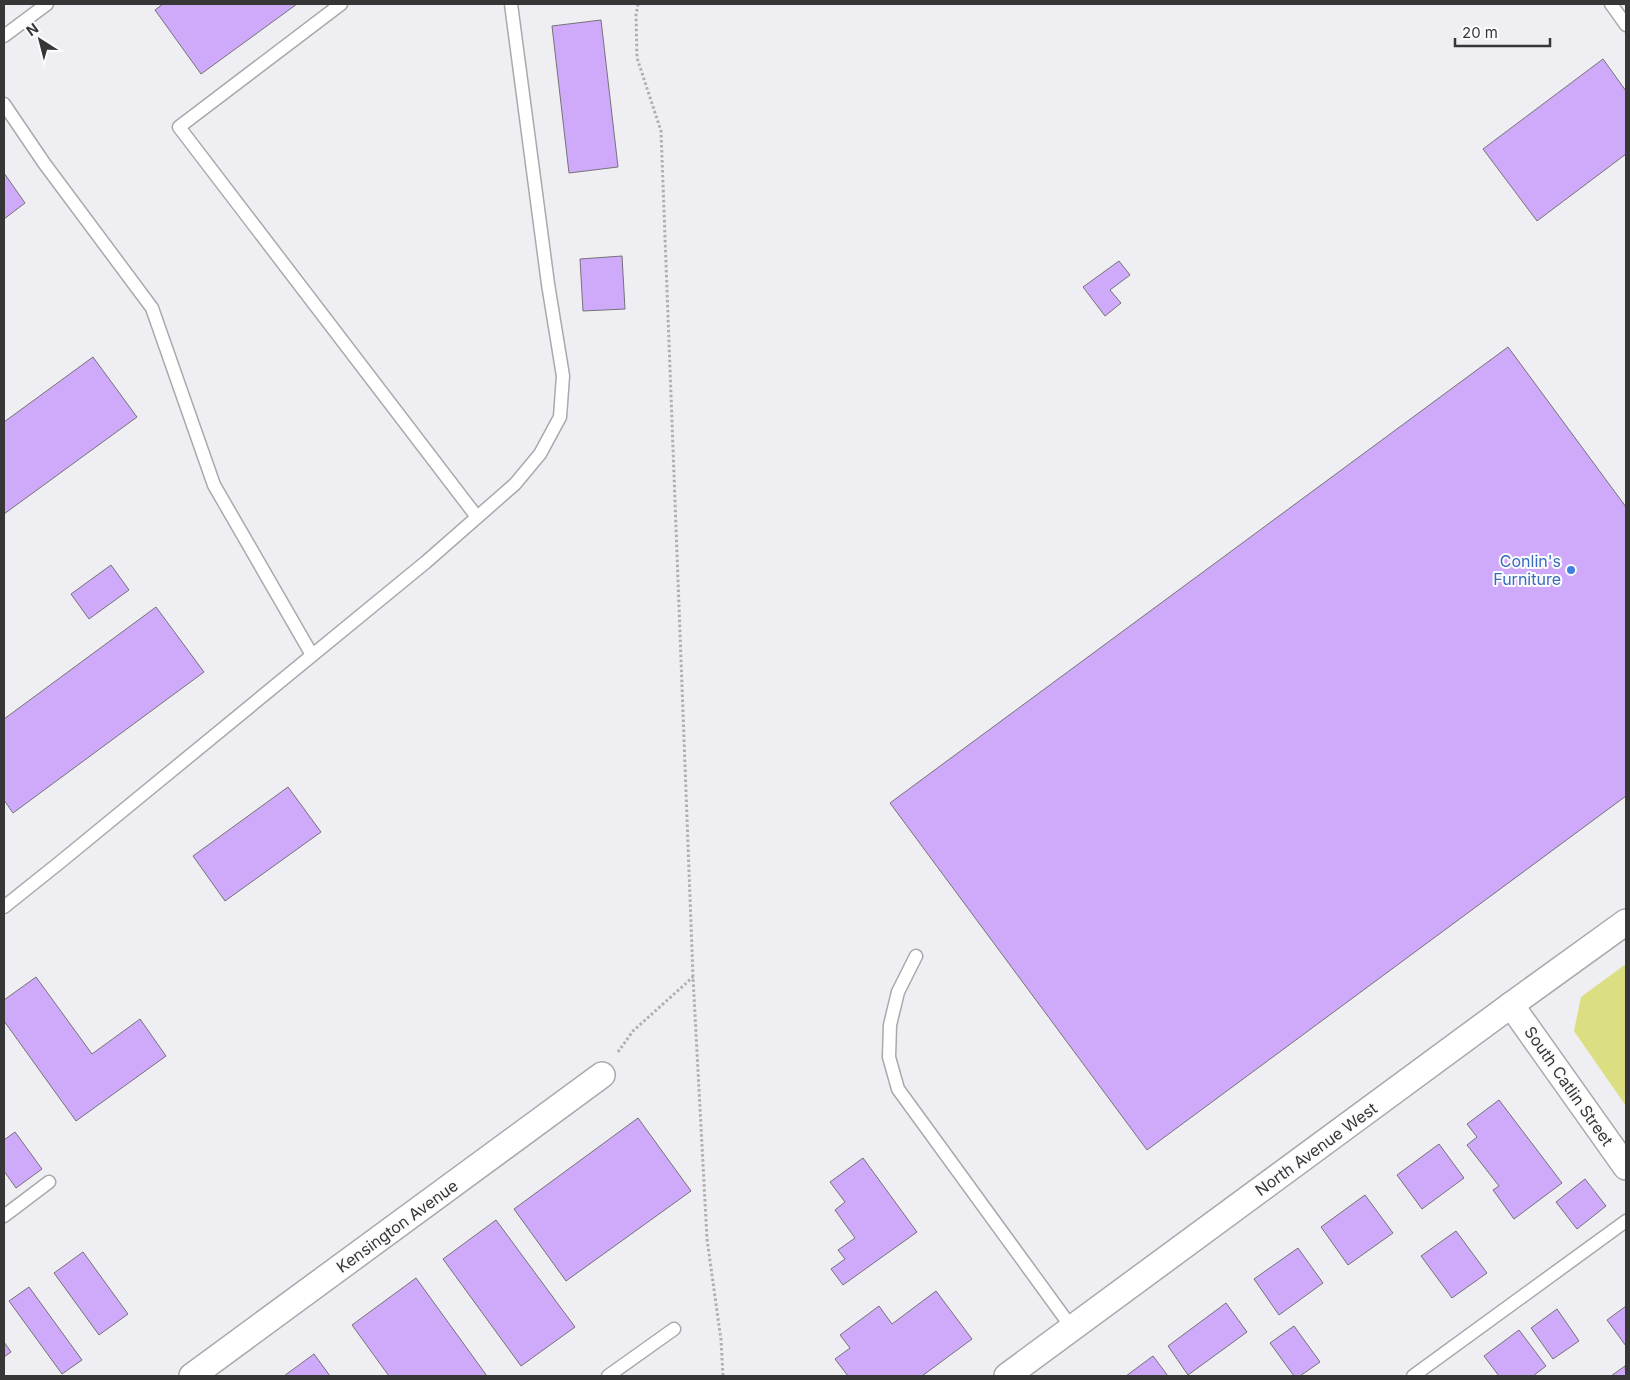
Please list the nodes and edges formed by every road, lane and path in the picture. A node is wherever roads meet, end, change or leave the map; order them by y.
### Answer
1 (47, 4) edge
2 (341, 4) edge
3 (511, 4) edge
4 (638, 4) edge
5 (1611, 4) edge
6 (1626, 25) edge
7 (4, 36) edge
8 (4, 104) edge
9 (477, 517) junction
10 (312, 656) junction
11 (4, 907) edge
12 (1626, 922) edge
13 (916, 956) dead end
14 (693, 976) junction
15 (1511, 1004) junction
16 (602, 1075) joint
17 (1626, 1167) edge
18 (49, 1182) dead end
19 (4, 1216) edge
20 (1626, 1221) edge
21 (1072, 1328) junction
22 (674, 1329) dead end
23 (192, 1376) edge
24 (608, 1376) edge
25 (723, 1376) edge
26 (1007, 1376) edge
27 (1413, 1376) edge

1 - 7 lane
2 - 9 lane
3 - 9 lane
4 - 14 path
5 - 6 lane
8 - 10 lane
9 - 10 lane
10 - 11 lane
12 - 15 street, North Avenue West
13 - 21 lane
14 - 16 path
14 - 25 path
15 - 17 street, South Catlin Street
15 - 21 street, North Avenue West
16 - 23 street, Kensington Avenue
18 - 19 lane
20 - 27 lane
21 - 26 street, North Avenue West
22 - 24 lane

